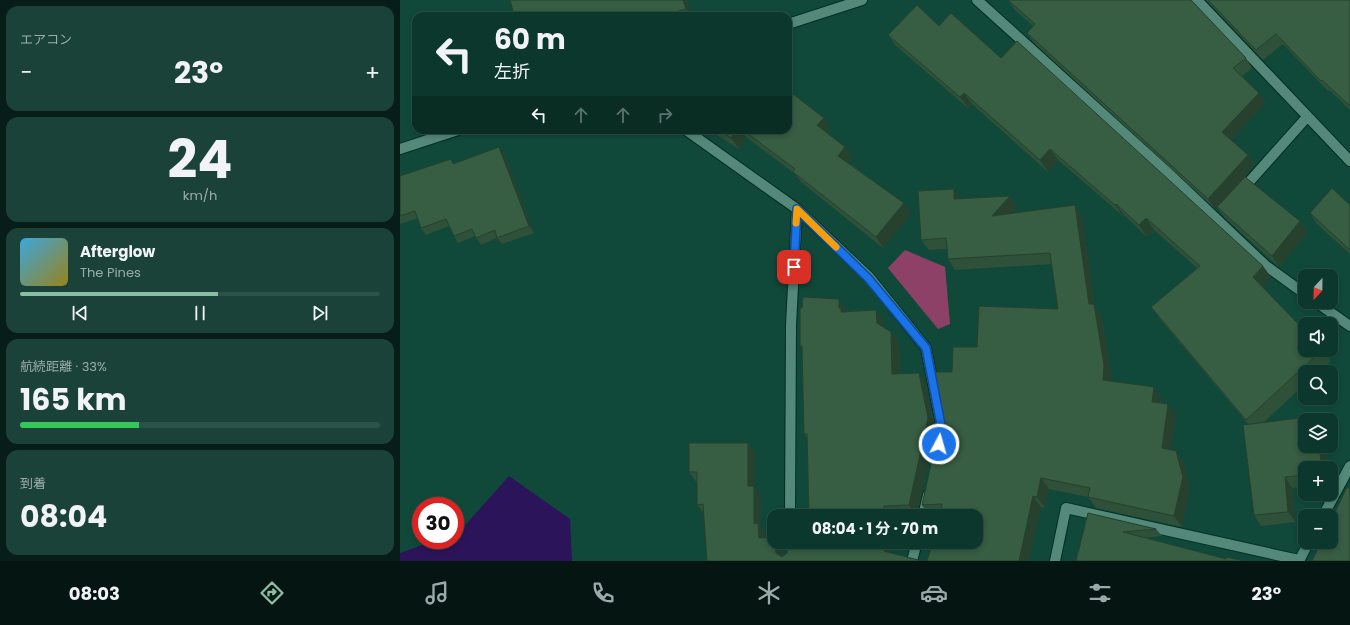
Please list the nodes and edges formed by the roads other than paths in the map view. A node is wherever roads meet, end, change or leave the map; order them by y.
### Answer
1 (862, 0) edge
2 (977, 0) edge
3 (1197, 0) edge
4 (792, 23) edge
5 (1307, 117) junction
6 (446, 134) edge
7 (692, 134) edge
8 (400, 149) edge
9 (1350, 161) edge
10 (1235, 197) edge
11 (1225, 208) edge
12 (797, 209) junction
13 (1215, 219) junction
14 (1298, 289) edge
15 (1326, 309) edge
16 (1350, 326) edge
17 (938, 445) edge
18 (1350, 466) edge
19 (930, 483) edge
20 (790, 509) edge
21 (924, 509) edge
22 (1327, 509) edge
23 (915, 549) edge
24 (1305, 549) edge
25 (1299, 560) edge
26 (912, 561) edge
27 (1055, 561) edge

1 - 4 street
2 - 13 street
3 - 5 street
5 - 9 street
5 - 10 street
6 - 8 street
7 - 12 street
11 - 13 street
12 - 17 street
12 - 20 street
13 - 14 street
15 - 16 street
18 - 22 street
19 - 21 street
23 - 26 street
24 - 25 street
25 - 27 street

